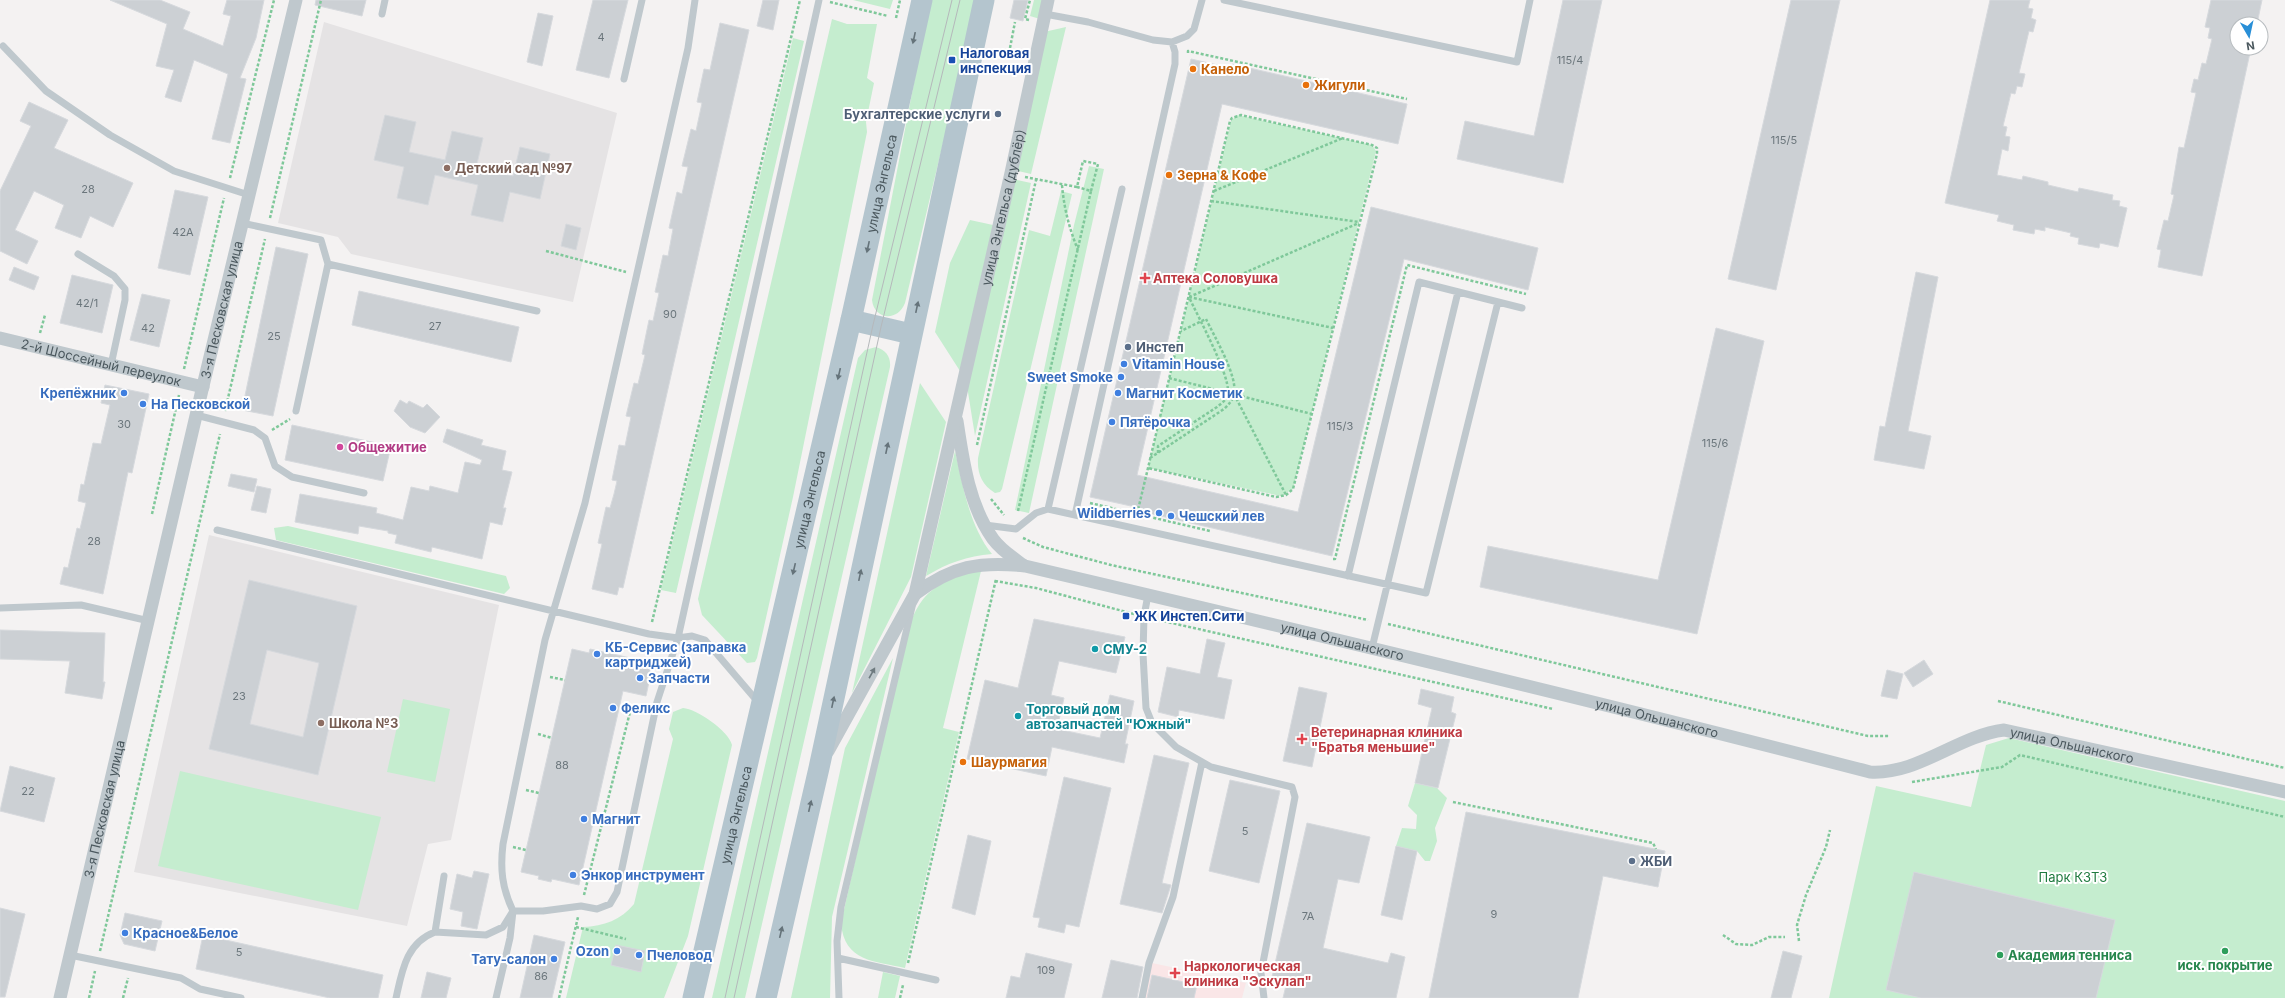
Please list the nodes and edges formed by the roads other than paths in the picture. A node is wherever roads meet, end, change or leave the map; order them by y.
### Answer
1 (296, 0) edge
2 (386, 0) edge
3 (642, 0) edge
4 (695, 0) edge
5 (819, 0) edge
6 (922, 0) edge
7 (984, 0) edge
8 (1048, 0) edge
9 (1202, 0) edge
10 (1224, 0) edge
11 (1530, 0) edge
12 (382, 14) dead end
13 (1045, 14) junction
14 (1172, 42) junction
15 (2, 46) dead end
16 (624, 79) dead end
17 (1122, 189) dead end
18 (249, 195) junction
19 (242, 223) junction
20 (78, 254) dead end
21 (328, 264) junction
22 (1458, 292) junction
23 (1498, 302) junction
24 (1522, 308) dead end
25 (537, 311) dead end
26 (851, 320) junction
27 (911, 334) junction
28 (0, 338) edge
29 (111, 365) junction
30 (202, 387) junction
31 (296, 410) road end
32 (196, 415) junction
33 (956, 415) junction
34 (364, 493) dead end
35 (1048, 509) junction
36 (1075, 515) junction
37 (985, 525) junction
38 (217, 530) dead end
39 (1025, 566) junction
40 (1348, 576) junction
41 (1387, 584) junction
42 (916, 594) junction
43 (1148, 595) junction
44 (0, 608) edge
45 (553, 612) junction
46 (149, 621) junction
47 (678, 638) junction
48 (1372, 648) junction
49 (762, 707) junction
50 (1202, 762) junction
51 (819, 768) junction
52 (2285, 792) edge
53 (444, 876) dead end
54 (513, 911) junction
55 (435, 932) junction
56 (70, 955) junction
57 (838, 958) junction
58 (700, 962) junction
59 (772, 970) junction
60 (936, 980) dead end
61 (200, 989) junction
62 (60, 998) edge
63 (202, 998) edge
64 (241, 998) edge
65 (396, 998) edge
66 (496, 998) edge
67 (683, 998) edge
68 (693, 998) edge
69 (766, 998) edge
70 (770, 998) edge
71 (839, 998) edge
72 (1142, 998) edge
73 (1264, 998) edge

1 - 18 street, 3-я Песковская улица
2 - 12 lane
3 - 16 lane
4 - 45 lane
5 - 47 lane
6 -> 26 main road, улица Энгельса
27 -> 7 main road
8 - 13 street, улица Энгельса (дублёр)
9 - 14 lane
10 - 11 lane
13 - 14 lane
13 - 33 street, улица Энгельса (дублёр)
14 - 36 lane
15 - 18 lane
17 - 35 lane
18 - 19 street, 3-я Песковская улица
19 - 21 lane
19 - 30 street, 3-я Песковская улица
20 - 29 lane
21 - 25 lane
21 - 31 lane
22 - 23 lane
22 - 40 lane
22 - 41 lane
23 - 24 lane
23 - 41 lane
26 - 27 main road
26 -> 49 main road, улица Энгельса
51 -> 27 main road
28 - 29 street, 2-й Шоссейный переулок
29 - 30 street, 2-й Шоссейный переулок
30 - 32 street, 3-я Песковская улица
32 - 34 lane
32 - 46 street, 3-я Песковская улица
33 - 37 street
33 - 42 street, улица Энгельса (дублёр)
35 - 36 lane
35 - 37 lane
36 - 40 lane
37 - 39 street
38 - 45 lane
39 - 42 street, улица Ольшанского
39 - 43 street, улица Ольшанского
40 - 41 lane
41 - 48 lane
51 -> 42 street
42 - 57 lane
43 - 48 street, улица Ольшанского
43 - 50 lane
44 - 46 lane
45 - 47 lane
45 - 54 lane
46 - 56 street, 3-я Песковская улица
47 - 49 lane
47 - 54 lane
48 - 52 street, улица Ольшанского
49 - 58 main road, улица Энгельса
50 - 72 lane
50 - 73 lane
59 -> 51 main road
53 - 55 lane
54 - 55 lane
54 - 66 lane
55 - 65 lane
56 - 61 lane
56 - 62 street, 3-я Песковская улица
57 - 60 lane
57 - 71 lane
58 - 67 main road
58 - 68 main road, улица Энгельса
59 - 69 main road
59 - 70 main road
61 - 63 lane
61 - 64 lane

